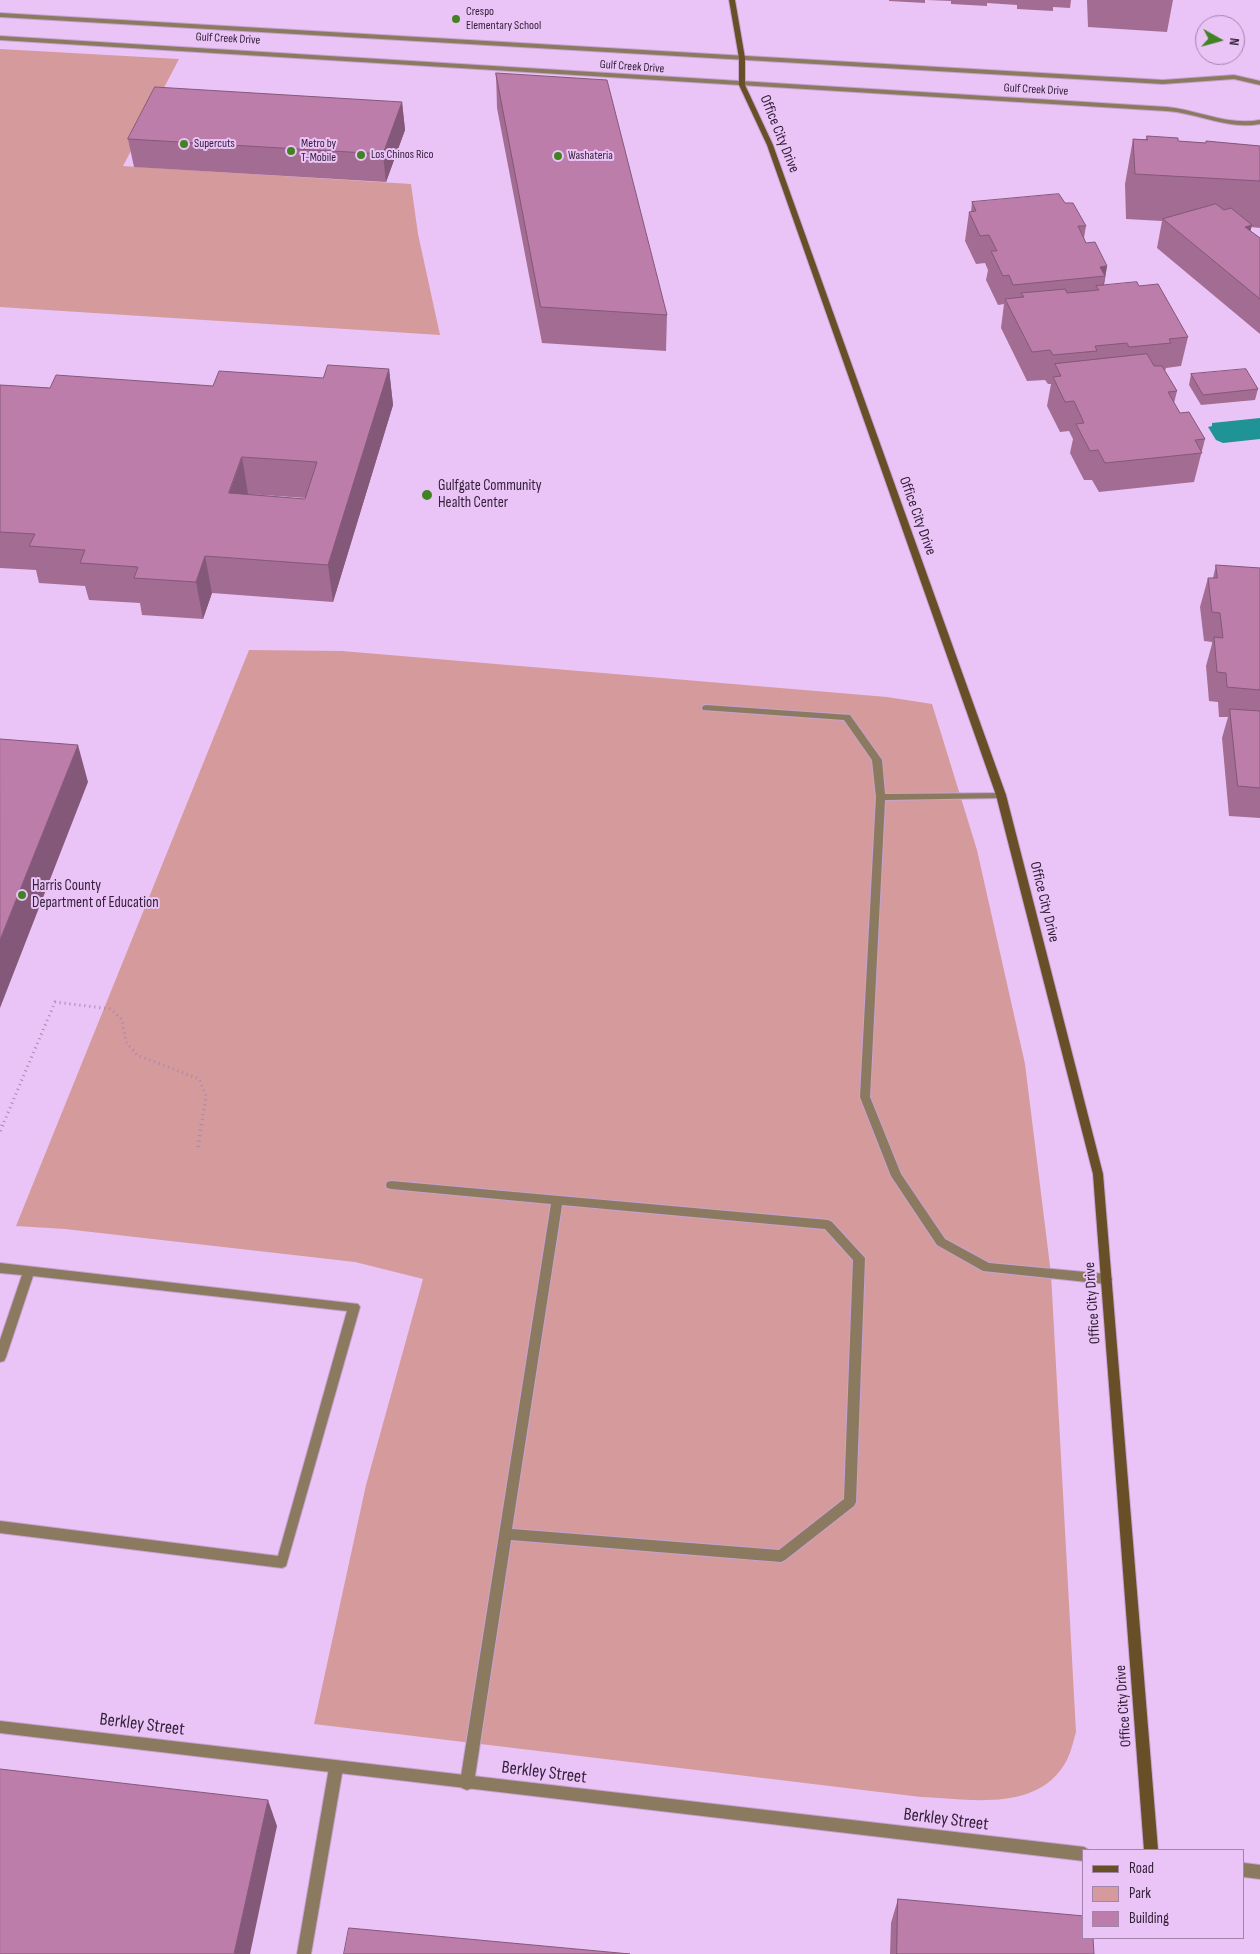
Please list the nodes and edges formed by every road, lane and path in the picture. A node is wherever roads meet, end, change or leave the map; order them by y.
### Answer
1 (732, 0) edge
2 (0, 15) edge
3 (0, 38) edge
4 (742, 58) junction
5 (1260, 83) edge
6 (742, 85) junction
7 (1260, 122) edge
8 (706, 708) dead end
9 (1001, 795) junction
10 (881, 797) junction
11 (0, 1130) edge
12 (198, 1147) dead end
13 (391, 1184) dead end
14 (557, 1200) junction
15 (0, 1268) edge
16 (29, 1272) junction
17 (1106, 1279) junction
18 (0, 1357) edge
19 (0, 1527) edge
20 (506, 1534) junction
21 (0, 1727) edge
22 (336, 1768) junction
23 (467, 1783) junction
24 (1150, 1849) edge
25 (1082, 1854) edge
26 (1245, 1870) edge
27 (1260, 1872) edge
28 (304, 1954) edge

1 - 4 street, Office City Drive
2 - 4 street, Gulf Creek Drive
3 - 6 street, Gulf Creek Drive
4 - 5 street, Gulf Creek Drive
4 - 6 street, Office City Drive
6 - 7 street, Gulf Creek Drive
6 - 9 street, Office City Drive
8 - 10 street
9 - 10 street
9 - 17 street, Office City Drive
10 - 17 street
11 - 12 path
13 - 14 street
14 - 20 street
14 - 20 street
15 - 16 street
16 - 18 street
16 - 19 street
17 - 24 street, Office City Drive
20 - 23 street
21 - 22 street, Berkley Street
22 - 23 street, Berkley Street
22 - 28 street
23 - 25 street, Berkley Street
26 - 27 street

